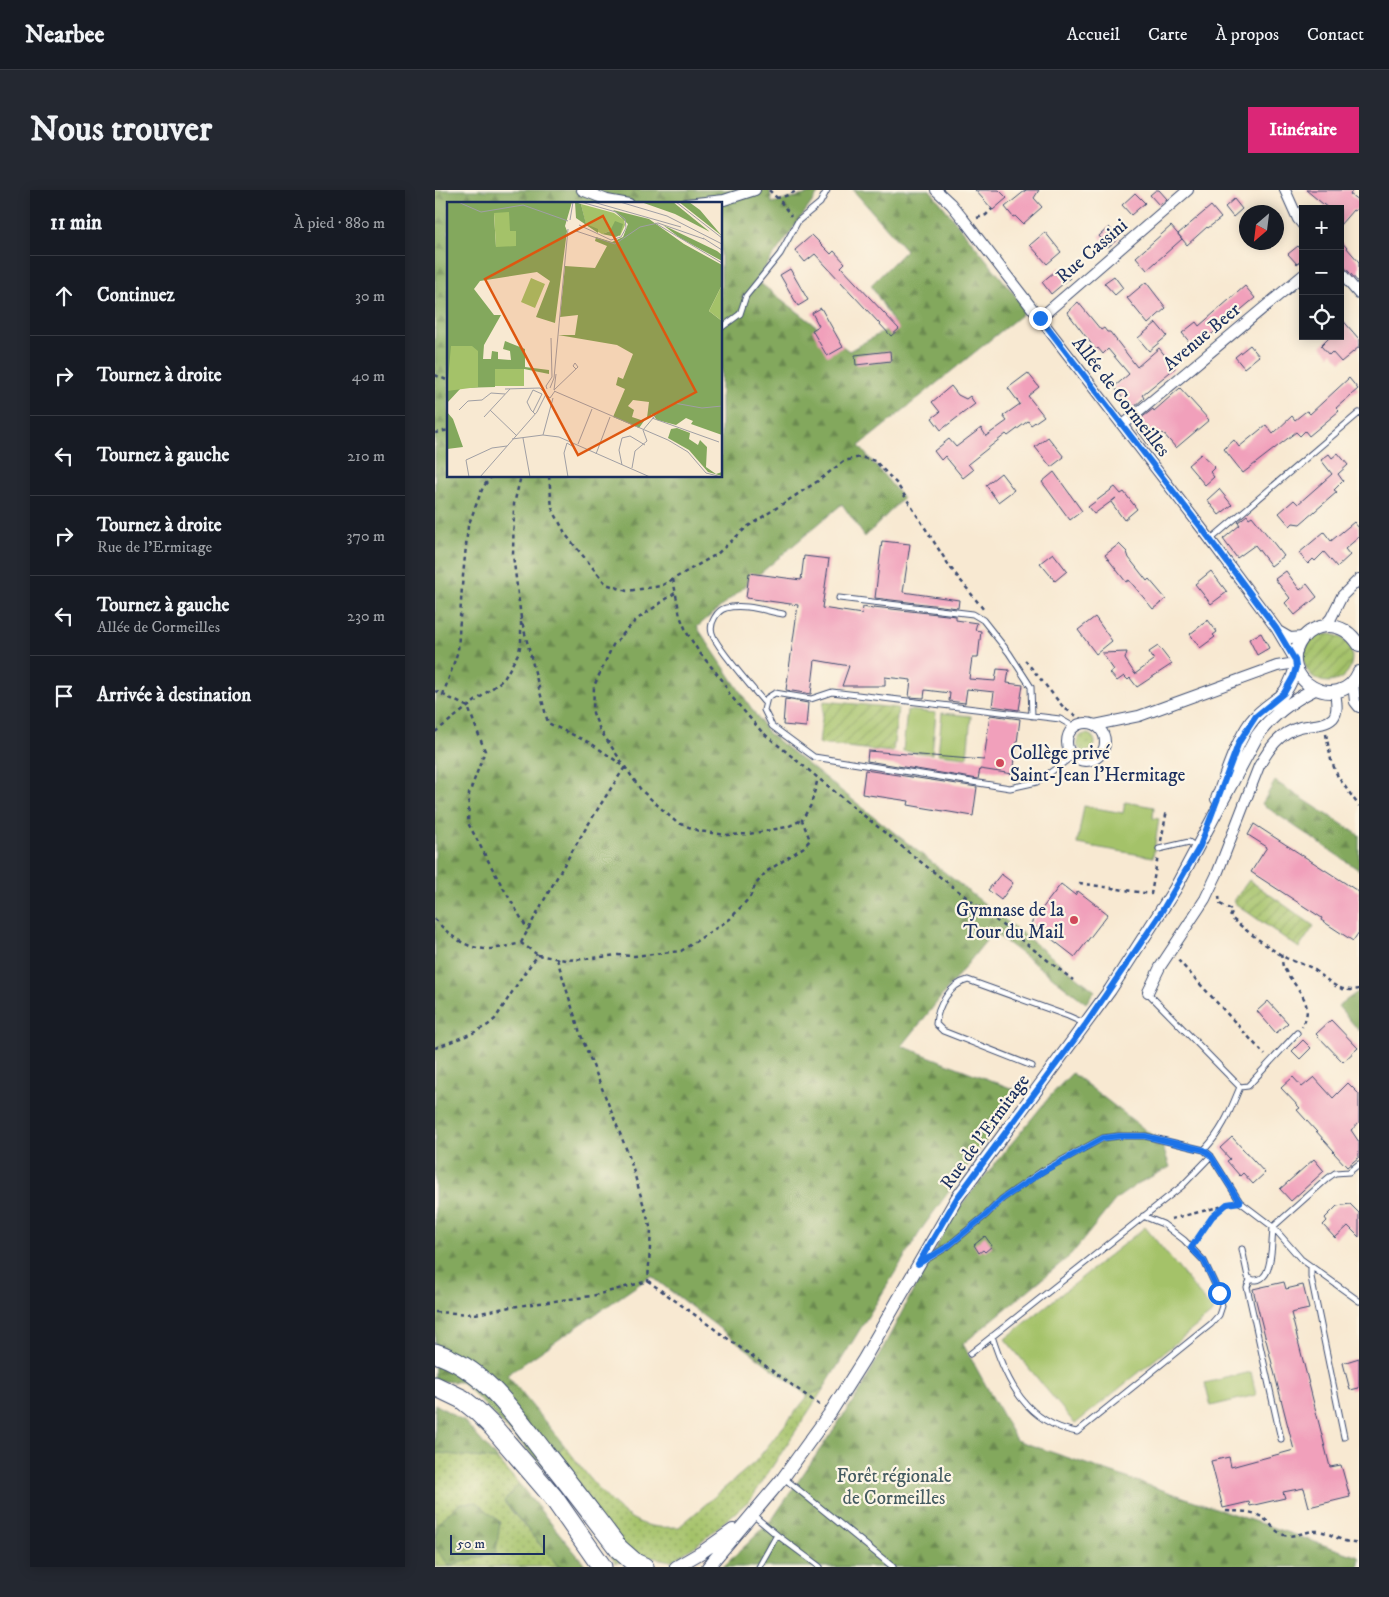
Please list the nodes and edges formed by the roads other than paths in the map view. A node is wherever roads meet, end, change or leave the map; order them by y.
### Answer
1 (582, 190) edge
2 (755, 190) edge
3 (827, 190) edge
4 (936, 190) edge
5 (1188, 190) edge
6 (1285, 190) edge
7 (618, 202) edge
8 (706, 202) edge
9 (1299, 220) edge
10 (1344, 277) edge
11 (1299, 278) edge
12 (1359, 294) edge
13 (1040, 318) junction
14 (723, 327) edge
15 (1359, 413) edge
16 (1123, 425) junction
17 (1210, 540) junction
18 (1359, 578) edge
19 (839, 598) dead end
20 (783, 614) dead end
21 (1324, 626) junction
22 (1276, 628) junction
23 (1303, 637) junction
24 (1358, 642) edge
25 (1296, 663) junction
26 (1356, 677) edge
27 (1315, 689) junction
28 (1335, 692) junction
29 (765, 703) junction
30 (1359, 707) edge
31 (1032, 716) junction
32 (1118, 720) junction
33 (1091, 724) junction
34 (1074, 727) junction
35 (1105, 740) junction
36 (1073, 756) junction
37 (1199, 847) junction
38 (1159, 849) road end
39 (1147, 992) joint
40 (1086, 1024) junction
41 (1297, 1033) road end
42 (1032, 1066) dead end
43 (1240, 1087) junction
44 (1204, 1150) junction
45 (1211, 1156) junction
46 (1359, 1164) edge
47 (1143, 1216) junction
48 (1273, 1227) junction
49 (1242, 1248) dead end
50 (918, 1264) junction
51 (1311, 1267) junction
52 (1250, 1280) junction
53 (1359, 1301) edge
54 (992, 1336) junction
55 (435, 1353) edge
56 (970, 1354) dead end
57 (435, 1386) edge
58 (1345, 1437) dead end
59 (1281, 1439) dead end
60 (783, 1478) junction
61 (753, 1514) junction
62 (777, 1535) junction
63 (602, 1567) edge
64 (643, 1567) edge
65 (676, 1567) edge
66 (708, 1567) edge
67 (759, 1567) edge
68 (820, 1567) edge
69 (893, 1567) edge

1 - 7 street
2 - 8 street
3 - 14 lane
4 - 13 street, Allée de Cormeilles
5 - 13 street, Rue Cassini
6 - 9 street
10 - 12 street
11 - 16 street, Avenue Beer
13 - 16 street, Allée de Cormeilles
15 - 17 lane
16 - 17 street, Allée de Cormeilles
17 - 22 street, Allée de Cormeilles
18 - 21 street
19 - 31 lane
20 - 29 lane
21 - 23 street
21 - 24 street
22 - 23 street, Allée de Cormeilles
22 - 25 street, Allée de Cormeilles
23 - 25 street, Rue de l'Ermitage
25 - 27 street
25 - 32 street
25 - 37 street, Rue de l'Ermitage
26 - 28 street
26 - 30 street
27 - 28 street
27 - 37 street, Rue de l'Ermitage
28 - 39 street
29 - 31 lane
29 - 36 lane
31 - 34 lane
32 - 33 street
32 - 35 street
33 - 34 street
33 - 35 street
34 - 36 street
35 - 36 street
37 - 38 lane
37 - 40 street, Rue de l'Ermitage
39 - 43 lane
40 - 42 lane
40 - 50 street, Rue de l'Ermitage
41 - 43 lane
43 - 44 lane
44 - 45 lane
44 - 50 lane
45 - 47 lane
45 - 48 lane
46 - 48 lane
47 - 54 lane
47 - 54 lane
48 - 51 lane
48 - 52 lane
49 - 52 lane
50 - 60 street, Rue de l'Ermitage
51 - 53 lane
51 - 58 lane
52 - 59 lane
54 - 56 lane
55 - 64 highway
57 - 63 highway
60 - 61 street, Rue de l'Ermitage
60 - 69 lane
61 - 62 lane
61 - 65 street, Rue de l'Ermitage
61 - 66 street, Rue de l'Ermitage
62 - 67 lane
62 - 68 lane

